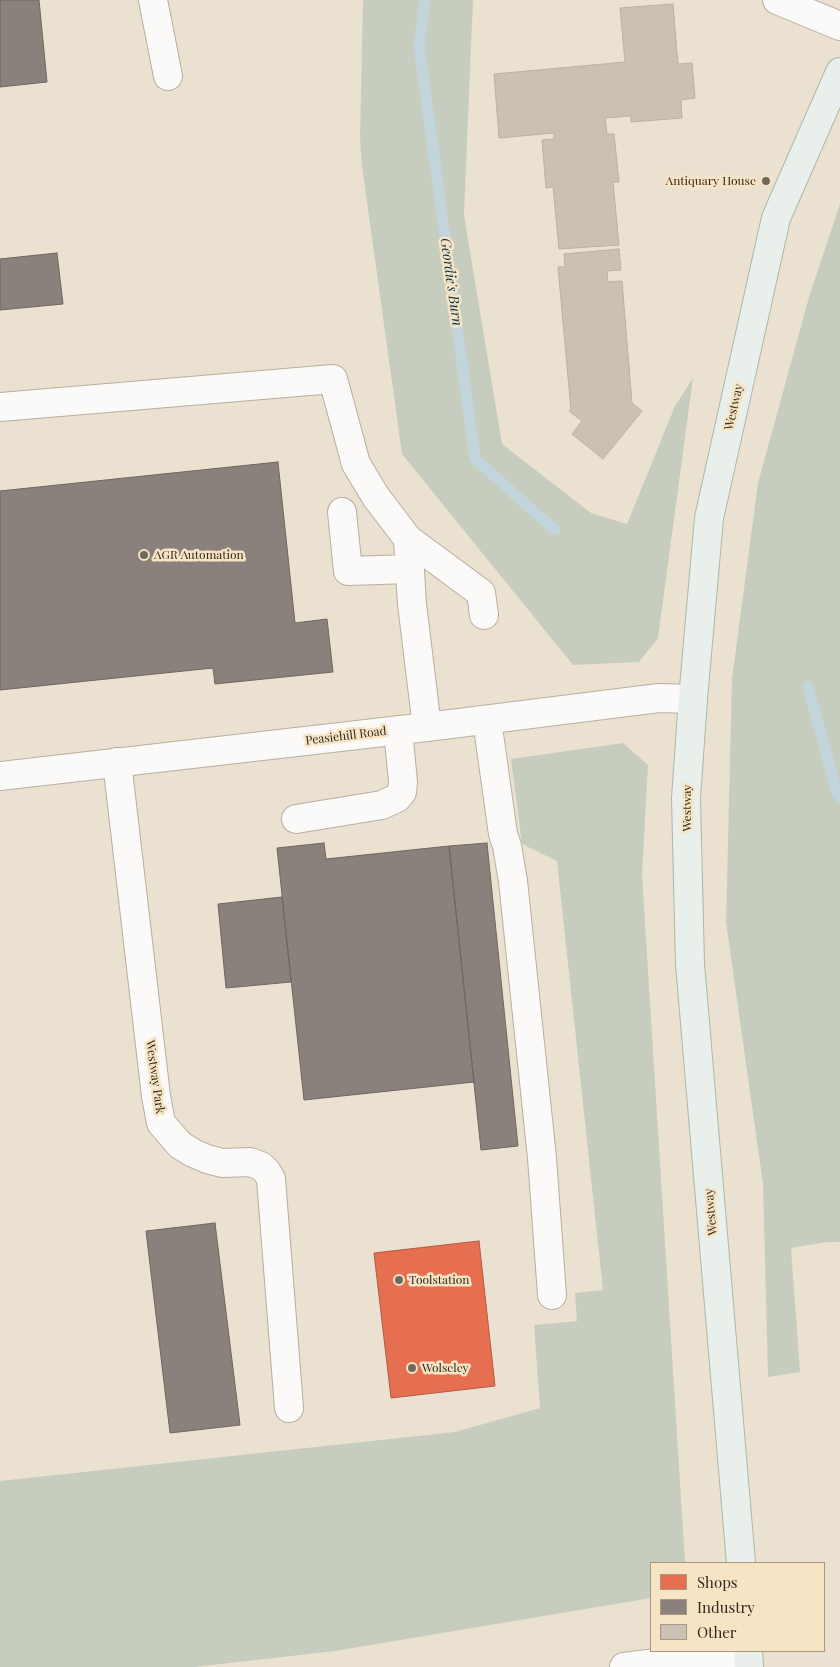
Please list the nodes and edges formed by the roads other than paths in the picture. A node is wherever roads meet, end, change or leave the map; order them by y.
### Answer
1 (153, 0) edge
2 (777, 0) edge
3 (840, 26) edge
4 (840, 72) edge
5 (168, 76) dead end
6 (0, 407) edge
7 (342, 512) dead end
8 (408, 539) junction
9 (410, 569) junction
10 (484, 615) dead end
11 (692, 699) junction
12 (488, 720) junction
13 (427, 727) junction
14 (398, 730) junction
15 (117, 762) junction
16 (0, 776) edge
17 (296, 819) dead end
18 (552, 1295) dead end
19 (290, 1408) dead end
20 (740, 1562) edge
21 (749, 1657) edge
22 (624, 1667) edge

1 - 5 street
2 - 3 street
4 - 11 main road, Westway
6 - 8 street
7 - 9 street
8 - 9 street
8 - 10 street
9 - 13 street
11 - 12 street, Peasiehill Road
11 - 20 main road, Westway
12 - 13 street, Peasiehill Road
12 - 18 street
13 - 14 street, Peasiehill Road
14 - 15 street, Peasiehill Road
14 - 17 street
15 - 16 street, Peasiehill Road
15 - 19 street, Westway Park
21 - 22 street

